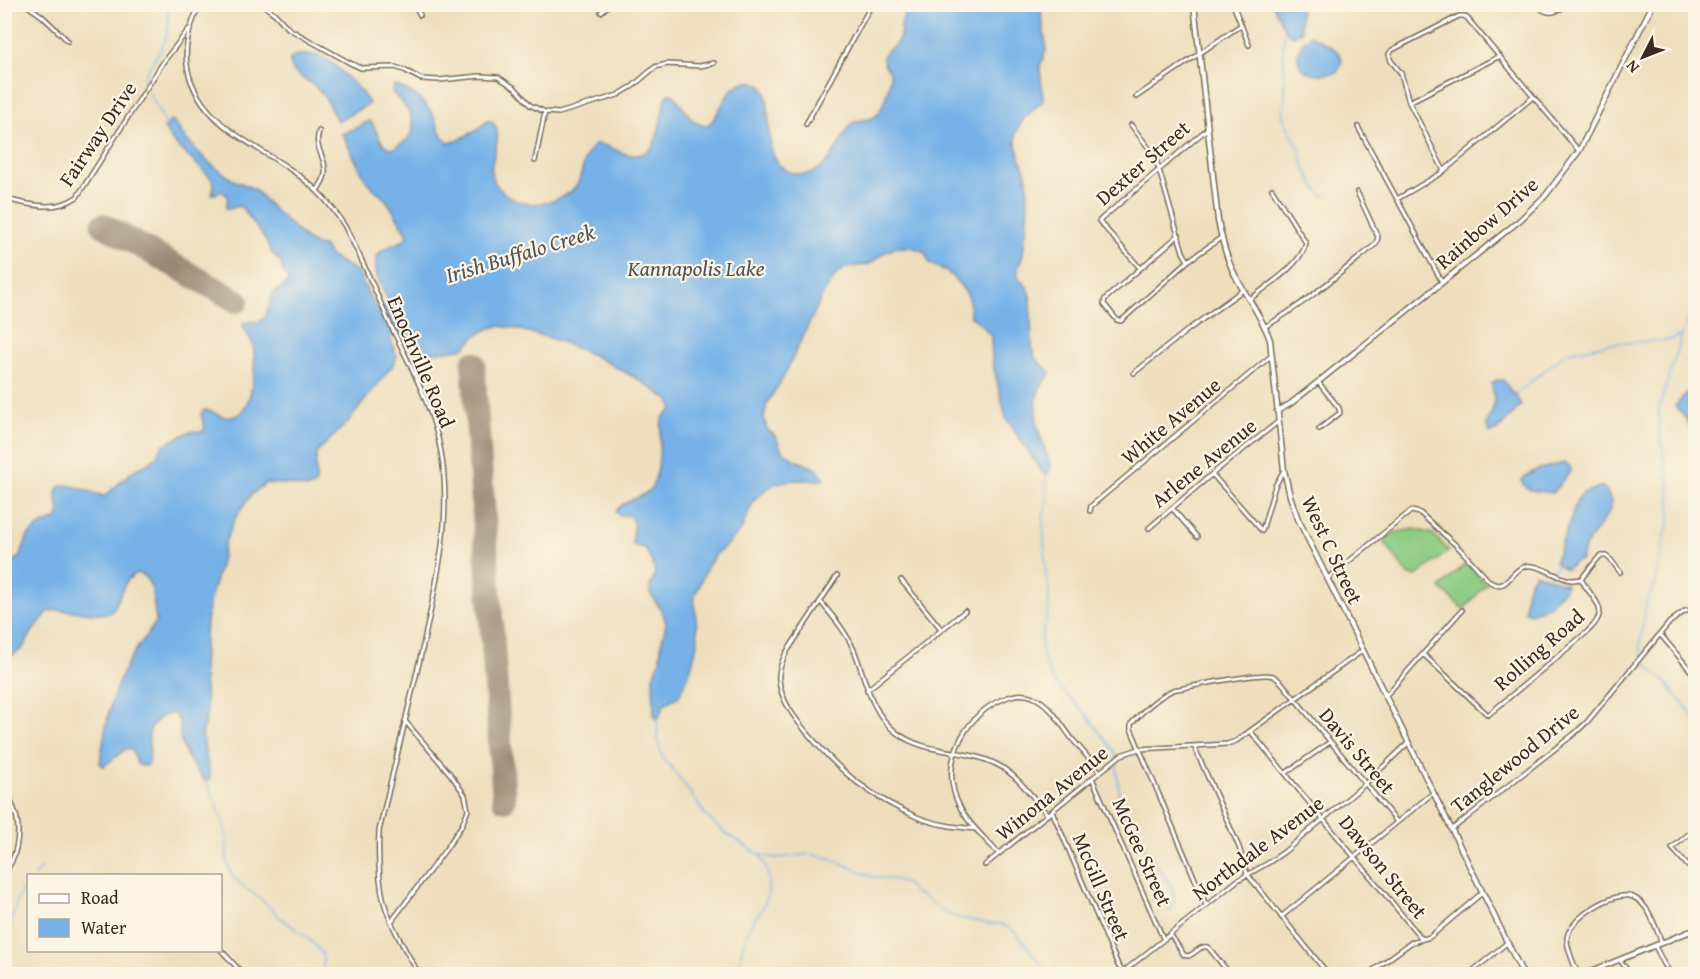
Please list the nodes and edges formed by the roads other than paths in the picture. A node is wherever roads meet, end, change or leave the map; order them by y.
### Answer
1 (25, 4) edge
2 (200, 4) edge
3 (262, 4) edge
4 (414, 4) edge
5 (610, 4) edge
6 (872, 4) edge
7 (1194, 4) edge
8 (1233, 4) edge
9 (1536, 4) edge
10 (1568, 4) edge
11 (1653, 4) edge
12 (601, 12) dead end
13 (420, 15) dead end
14 (1241, 25) junction
15 (189, 29) junction
16 (68, 41) dead end
17 (1249, 45) dead end
18 (1200, 54) junction
19 (1500, 56) junction
20 (714, 63) dead end
21 (1136, 96) dead end
22 (1533, 97) junction
23 (1409, 102) junction
24 (545, 112) junction
25 (806, 124) dead end
26 (1131, 125) dead end
27 (1358, 127) dead end
28 (1207, 128) junction
29 (320, 131) dead end
30 (1579, 151) junction
31 (535, 161) dead end
32 (1160, 169) junction
33 (1444, 171) junction
34 (1272, 189) dead end
35 (317, 191) junction
36 (1357, 192) dead end
37 (4, 199) edge
38 (1397, 199) junction
39 (1179, 236) junction
40 (1222, 237) junction
41 (1188, 261) junction
42 (1140, 268) junction
43 (1442, 282) junction
44 (1244, 290) junction
45 (1250, 298) junction
46 (1266, 326) junction
47 (1272, 355) junction
48 (1134, 373) dead end
49 (1318, 382) junction
50 (1277, 411) junction
51 (1278, 422) junction
52 (1319, 429) dead end
53 (1284, 470) junction
54 (1212, 474) junction
55 (1172, 508) junction
56 (1090, 511) dead end
57 (1149, 528) dead end
58 (1197, 537) dead end
59 (1620, 572) dead end
60 (837, 576) dead end
61 (1328, 579) junction
62 (1581, 579) junction
63 (901, 580) dead end
64 (820, 601) junction
65 (1695, 609) edge
66 (1462, 610) dead end
67 (965, 611) dead end
68 (942, 630) junction
69 (1660, 634) junction
70 (1362, 651) junction
71 (1423, 654) junction
72 (1695, 677) edge
73 (867, 690) junction
74 (1385, 696) junction
75 (1294, 699) junction
76 (405, 721) junction
77 (1251, 732) junction
78 (1330, 742) junction
79 (1408, 743) junction
80 (1194, 746) junction
81 (1139, 749) junction
82 (955, 752) junction
83 (1099, 771) junction
84 (1286, 773) junction
85 (1092, 778) junction
86 (1365, 784) junction
87 (4, 788) edge
88 (1433, 793) junction
89 (1052, 811) junction
90 (1048, 815) junction
91 (1324, 818) junction
92 (1397, 822) junction
93 (1695, 828) edge
94 (975, 829) junction
95 (1451, 830) junction
96 (999, 854) junction
97 (1355, 856) junction
98 (985, 865) dead end
99 (4, 873) edge
100 (1247, 874) junction
101 (1695, 875) edge
102 (1482, 892) junction
103 (1206, 905) junction
104 (1281, 917) junction
105 (391, 922) junction
106 (1695, 929) edge
107 (1170, 934) junction
108 (1164, 938) junction
109 (1422, 939) junction
110 (1508, 942) junction
111 (1662, 943) junction
112 (1655, 946) junction
113 (222, 950) edge
114 (1620, 960) junction
115 (1123, 974) edge
116 (243, 975) edge
117 (419, 975) edge
118 (1230, 975) edge
119 (1329, 975) edge
120 (1368, 975) edge
121 (1469, 975) edge
122 (1523, 975) edge
123 (1578, 975) edge
124 (1584, 975) edge
125 (1630, 975) edge
126 (1671, 975) edge

1 - 16 street
2 - 15 street, Enochville Road
3 - 24 street
4 - 13 street
5 - 12 street
6 - 25 street
7 - 18 main road, West C Street
8 - 14 street
9 - 10 street
11 - 30 main road, Rainbow Drive
14 - 17 street
14 - 18 street
15 - 35 street, Enochville Road
15 - 37 street, Fairway Drive
18 - 21 street
18 - 28 main road, West C Street
19 - 22 street
19 - 23 street
19 - 23 street
20 - 24 street
22 - 30 street
22 - 33 street
23 - 33 street
24 - 31 street
26 - 32 street
27 - 38 street
28 - 32 street, Dexter Street
28 - 40 main road, West C Street
29 - 35 street
30 - 43 main road, Rainbow Drive
32 - 39 street
32 - 42 street, Dexter Street
33 - 38 street
34 - 45 street
35 - 76 street, Enochville Road
36 - 46 street
38 - 43 street
39 - 41 street
39 - 42 street
40 - 41 street
40 - 44 main road, West C Street
41 - 42 street
43 - 49 main road, Rainbow Drive
44 - 45 main road, West C Street
44 - 48 street
45 - 46 main road, West C Street
46 - 47 main road, West C Street
47 - 50 main road, West C Street
47 - 56 street, White Avenue
49 - 50 main road, Rainbow Drive
49 - 52 street
50 - 51 main road, West C Street
51 - 53 main road, West C Street
51 - 54 street, Arlene Avenue
53 - 54 street
53 - 61 main road, West C Street
54 - 55 street, Arlene Avenue
55 - 57 street, Arlene Avenue
55 - 58 street
59 - 62 street, Rolling Road
60 - 64 street
61 - 62 street
61 - 70 main road, West C Street
62 - 71 street, Rolling Road
63 - 68 street
64 - 73 street
64 - 94 street
65 - 69 street, Tanglewood Drive
66 - 71 street
67 - 68 street
68 - 73 street
69 - 72 street
69 - 95 street, Tanglewood Drive
70 - 74 main road, West C Street
70 - 75 street, Winona Avenue
71 - 74 street
73 - 82 street
74 - 79 main road, West C Street
75 - 77 street, Winona Avenue
75 - 78 street, Davis Street
75 - 81 street, Davis Street
76 - 105 street, Enochville Road
76 - 105 street
77 - 80 street, Winona Avenue
77 - 84 street, Dawson Street
78 - 84 street
78 - 86 street, Davis Street
79 - 86 street, Northdale Avenue
79 - 88 main road, West C Street
80 - 81 street, Winona Avenue
80 - 100 street
81 - 83 street, Winona Avenue
81 - 103 street
82 - 83 street
82 - 90 street
82 - 94 street
83 - 85 street, Winona Avenue
84 - 91 street, Dawson Street
85 - 89 street, Winona Avenue
85 - 108 street, McGee Street
86 - 91 street, Northdale Avenue
86 - 92 street, Davis Street
87 - 99 street
88 - 92 street
88 - 95 main road, West C Street
89 - 90 street, Winona Avenue
89 - 115 street, McGill Street
90 - 96 street, Winona Avenue
91 - 97 street, Dawson Street
91 - 100 street, Northdale Avenue
92 - 97 street
93 - 101 street
94 - 96 street
95 - 102 main road, West C Street
96 - 98 street, Winona Avenue
97 - 104 street
97 - 109 street, Dawson Street
100 - 103 street, Northdale Avenue
100 - 104 street
102 - 109 street
102 - 110 main road, West C Street
103 - 107 street, Northdale Avenue
104 - 119 street
105 - 117 street, Enochville Road
106 - 111 main road
107 - 108 street, Northdale Avenue
107 - 118 street
108 - 115 street, Northdale Avenue
109 - 120 street
110 - 121 street
110 - 122 main road, West C Street
111 - 112 main road
111 - 123 street
112 - 114 main road
112 - 126 street
113 - 116 street
114 - 124 main road
114 - 125 street

